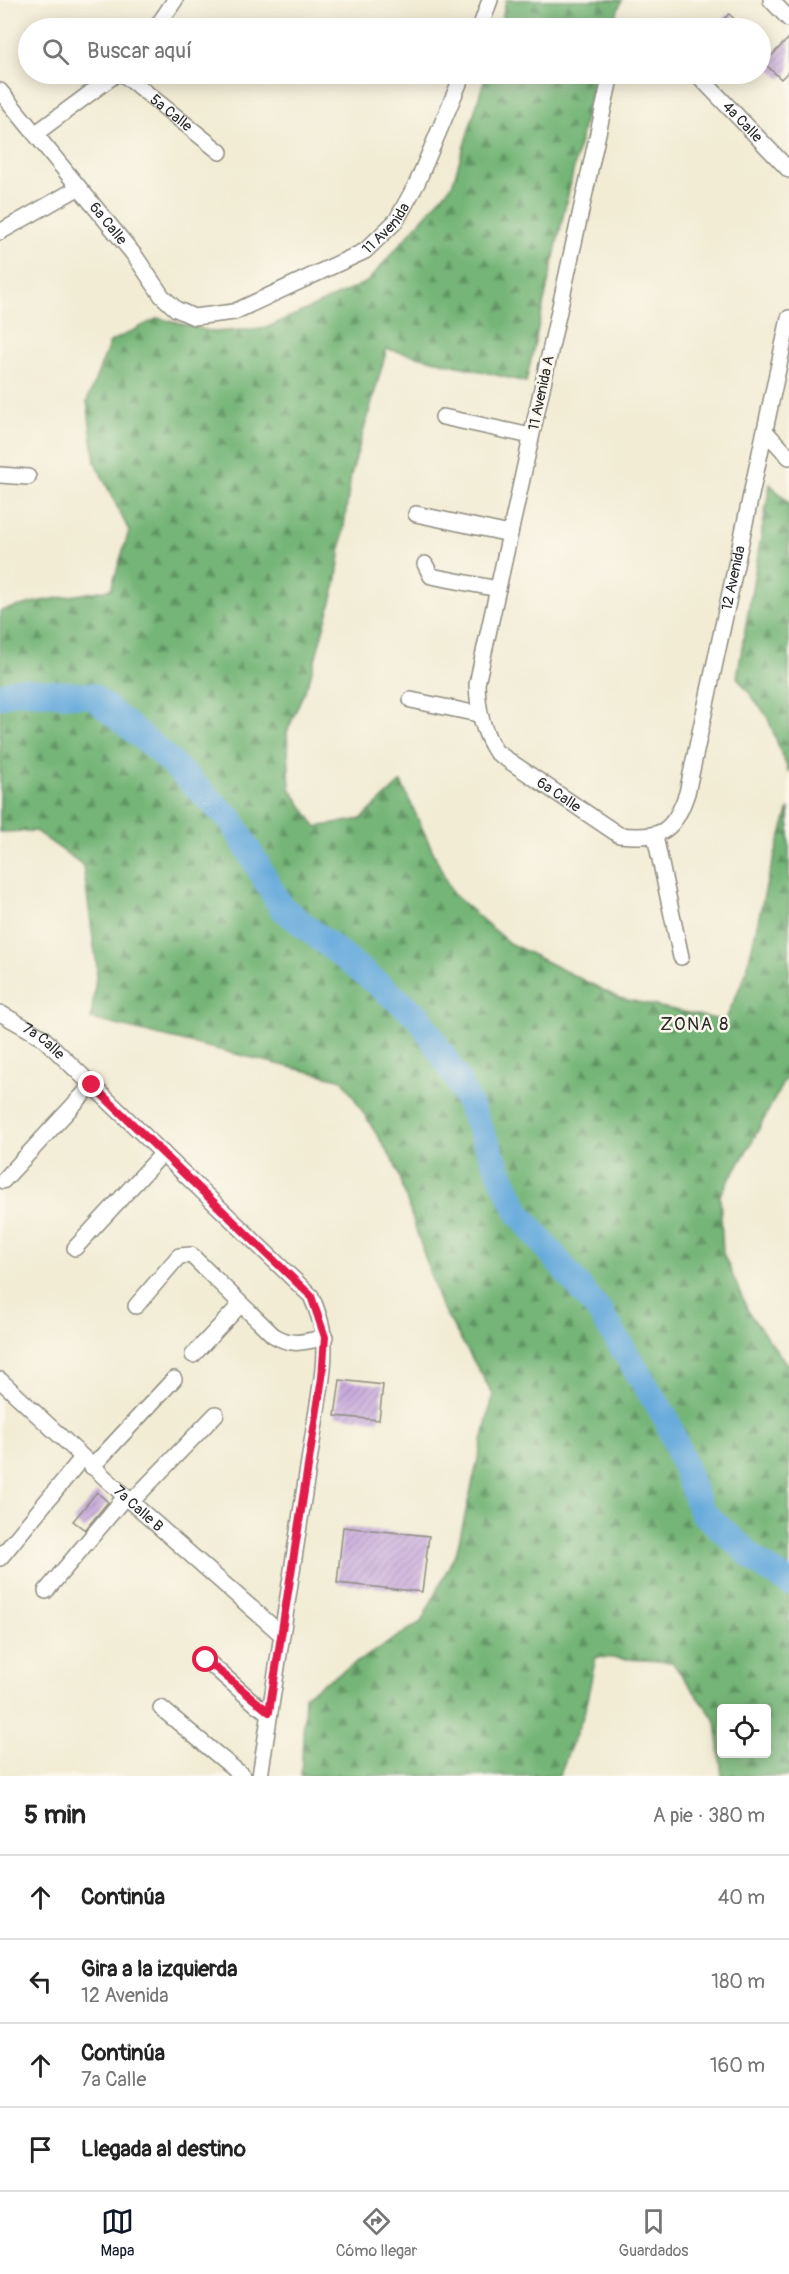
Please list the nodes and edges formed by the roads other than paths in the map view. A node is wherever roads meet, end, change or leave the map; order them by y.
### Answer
1 (175, 0) edge
2 (490, 0) edge
3 (771, 0) edge
4 (163, 18) edge
5 (484, 18) edge
6 (789, 19) edge
7 (102, 84) edge
8 (135, 84) edge
9 (459, 84) edge
10 (609, 84) edge
11 (707, 84) edge
12 (0, 91) edge
13 (35, 134) junction
14 (220, 152) dead end
15 (789, 170) edge
16 (78, 188) junction
17 (0, 232) edge
18 (234, 312) joint
19 (789, 318) edge
20 (443, 417) dead end
21 (766, 432) junction
22 (531, 436) junction
23 (789, 457) edge
24 (0, 475) edge
25 (28, 477) dead end
26 (416, 514) dead end
27 (510, 534) junction
28 (425, 564) dead end
29 (498, 589) junction
30 (411, 700) dead end
31 (478, 714) junction
32 (659, 834) junction
33 (681, 957) dead end
34 (0, 1013) edge
35 (92, 1085) junction
36 (163, 1153) junction
37 (3, 1181) dead end
38 (75, 1248) dead end
39 (242, 1304) junction
40 (136, 1306) dead end
41 (325, 1337) junction
42 (193, 1355) dead end
43 (174, 1379) dead end
44 (0, 1380) edge
45 (216, 1414) dead end
46 (87, 1462) junction
47 (128, 1500) junction
48 (0, 1558) edge
49 (46, 1591) dead end
50 (280, 1634) junction
51 (206, 1660) dead end
52 (161, 1708) dead end
53 (269, 1712) junction
54 (243, 1776) edge
55 (260, 1776) edge

1 - 4 street
2 - 5 street
3 - 6 street
7 - 13 street
8 - 14 street, 5a Calle
9 - 18 street, 11 Avenida
10 - 22 street, 11 Avenida A
11 - 15 street, 4a Calle
12 - 13 street, 6a Calle
13 - 16 street, 6a Calle
16 - 17 street
16 - 18 street, 6a Calle
19 - 21 street, 12 Avenida
20 - 22 street
21 - 23 street
21 - 32 street, 12 Avenida
22 - 27 street, 11 Avenida A
24 - 25 street
26 - 27 street
27 - 29 street, 11 Avenida A
28 - 29 street
29 - 31 street, 11 Avenida A
30 - 31 street
31 - 32 street, 6a Calle
32 - 33 street
34 - 35 street, 7a Calle
35 - 36 street, 7a Calle
35 - 37 street
36 - 38 street
36 - 41 street, 7a Calle
39 - 40 street
39 - 41 street
39 - 42 street
41 - 50 street
43 - 46 street
44 - 46 street, 7a Calle B
45 - 47 street
46 - 47 street, 7a Calle B
46 - 48 street
47 - 49 street
47 - 50 street, 7a Calle B
50 - 53 street
51 - 53 street
52 - 54 street
53 - 55 street

